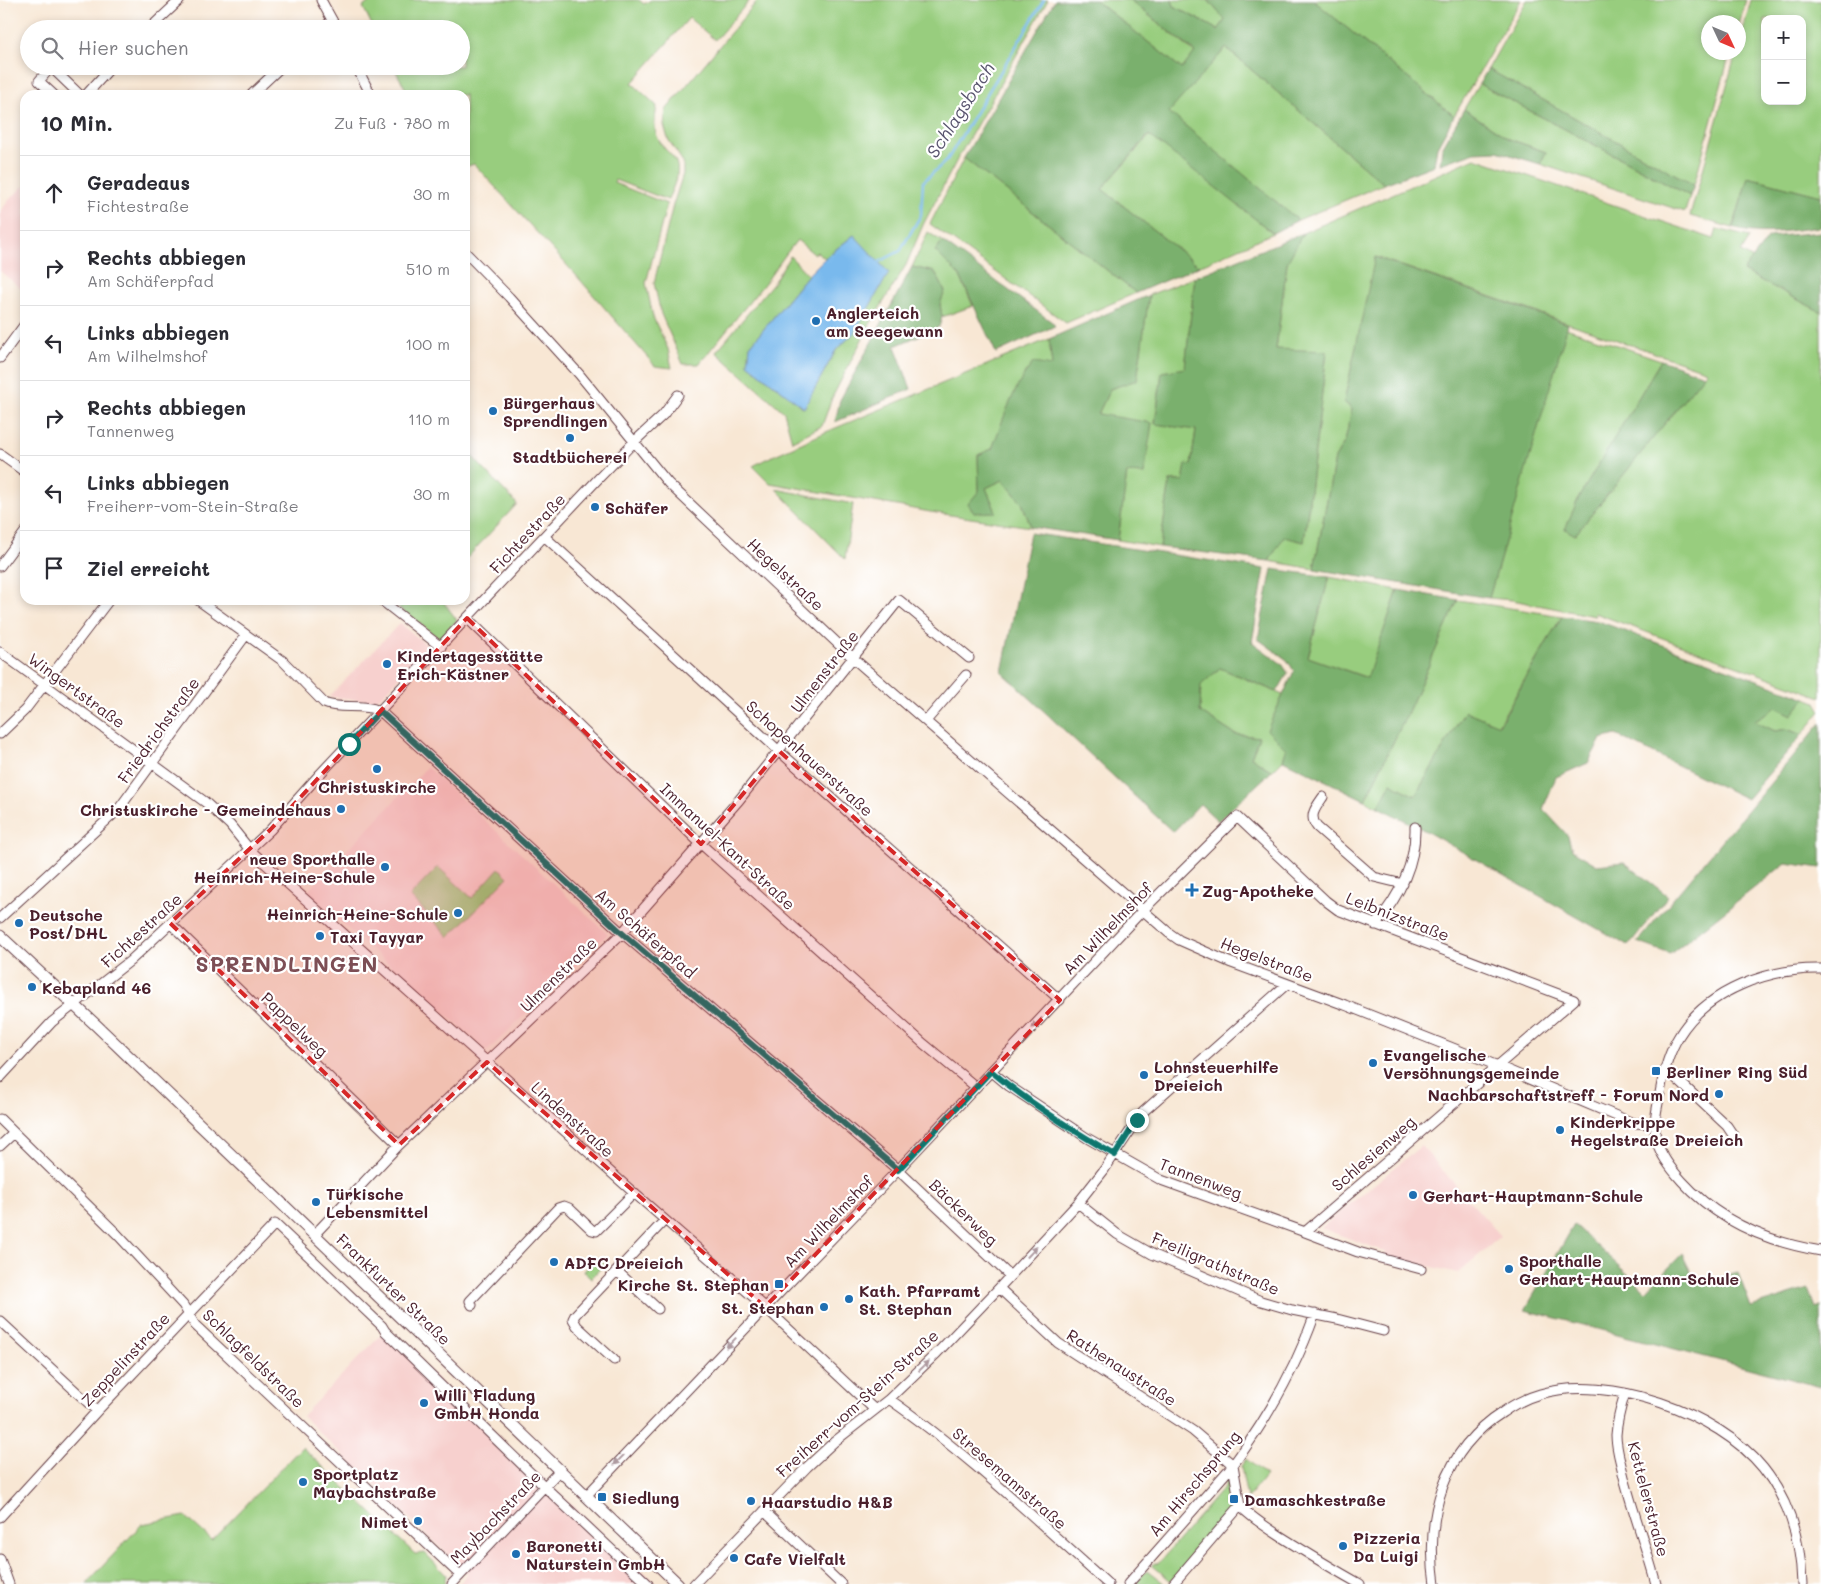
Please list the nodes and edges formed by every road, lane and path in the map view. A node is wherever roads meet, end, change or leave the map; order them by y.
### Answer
1 (180, 0) edge
2 (321, 0) edge
3 (159, 20) edge
4 (332, 20) edge
5 (44, 75) edge
6 (59, 75) edge
7 (104, 75) edge
8 (273, 75) edge
9 (361, 75) edge
10 (49, 90) edge
11 (75, 90) edge
12 (90, 90) edge
13 (257, 90) edge
14 (368, 90) edge
15 (470, 257) edge
16 (20, 331) edge
17 (0, 358) edge
18 (678, 395) dead end
19 (635, 441) junction
20 (0, 454) edge
21 (20, 468) edge
22 (544, 536) junction
23 (20, 539) edge
24 (0, 566) edge
25 (105, 605) edge
26 (205, 605) edge
27 (387, 605) edge
28 (467, 618) junction
29 (246, 635) junction
30 (441, 647) junction
31 (0, 652) edge
32 (853, 658) junction
33 (969, 658) dead end
34 (966, 675) dead end
35 (45, 684) junction
36 (380, 711) junction
37 (926, 721) junction
38 (0, 734) edge
39 (779, 751) junction
40 (153, 764) junction
41 (1323, 797) dead end
42 (1237, 817) joint
43 (1415, 828) dead end
44 (701, 844) junction
45 (250, 850) junction
46 (1403, 884) junction
47 (1142, 911) junction
48 (0, 918) edge
49 (170, 924) junction
50 (1375, 925) junction
51 (622, 933) junction
52 (0, 936) edge
53 (1821, 969) edge
54 (1287, 984) junction
55 (1060, 1000) junction
56 (1574, 1000) joint
57 (75, 1005) junction
58 (487, 1062) junction
59 (1498, 1066) junction
60 (1666, 1069) junction
61 (991, 1071) junction
62 (0, 1078) edge
63 (976, 1087) junction
64 (0, 1120) edge
65 (1655, 1124) junction
66 (14, 1133) junction
67 (1733, 1135) dead end
68 (399, 1145) junction
69 (0, 1146) edge
70 (1115, 1155) junction
71 (898, 1170) junction
72 (634, 1194) junction
73 (1078, 1203) junction
74 (664, 1220) junction
75 (1305, 1232) junction
76 (314, 1236) junction
77 (1821, 1251) edge
78 (1421, 1269) dead end
79 (617, 1271) junction
80 (1010, 1276) junction
81 (999, 1288) junction
82 (472, 1306) dead end
83 (765, 1307) junction
84 (658, 1309) dead end
85 (1315, 1314) junction
86 (188, 1315) junction
87 (0, 1321) edge
88 (1383, 1330) dead end
89 (614, 1360) dead end
90 (1625, 1393) junction
91 (889, 1399) junction
92 (875, 1410) junction
93 (97, 1411) junction
94 (1233, 1464) junction
95 (560, 1470) junction
96 (545, 1486) junction
97 (587, 1495) junction
98 (1240, 1506) junction
99 (764, 1512) junction
100 (0, 1517) edge
101 (0, 1559) edge
102 (460, 1575) junction
103 (9, 1584) edge
104 (452, 1584) edge
105 (648, 1584) edge
106 (678, 1584) edge
107 (694, 1584) edge
108 (841, 1584) edge
109 (1108, 1584) edge
110 (1128, 1584) edge
111 (1174, 1584) edge
112 (1360, 1584) edge
113 (1435, 1584) edge
114 (1656, 1584) edge
115 (1802, 1584) edge

1 - 3 street
2 - 4 street
5 - 10 street
6 - 11 street
7 - 12 street
8 - 13 street
9 - 14 street
15 - 19 street, Hegelstraße
16 - 17 street
18 - 19 street, Fichtestraße
19 - 22 street, Fichtestraße
19 - 32 street, Hegelstraße
20 - 21 street
22 - 28 street, Fichtestraße
22 - 39 street, Schopenhauerstraße
23 - 24 street
25 - 35 street
26 - 29 street
27 - 30 street
28 - 30 street, Fichtestraße
28 - 44 street, Immanuel-Kant-Straße
29 - 36 street
29 - 40 street, Friedrichstraße
30 - 36 street, Fichtestraße
31 - 35 street, Wingertstraße
32 - 33 street, Ulmenstraße
32 - 37 street, Hegelstraße
32 - 39 street, Ulmenstraße
34 - 37 street
35 - 38 street
35 - 40 street, Wingertstraße
36 - 45 street, Fichtestraße
36 - 51 street, Am Schäferpfad
37 - 47 street, Hegelstraße
39 - 44 street, Ulmenstraße
39 - 55 street, Schopenhauerstraße
40 - 45 street, Wingertstraße
40 - 48 street, Friedrichstraße
41 - 46 street
42 - 47 street, Am Wilhelmshof
42 - 50 street, Leibnizstraße
43 - 46 street
44 - 51 street, Ulmenstraße
44 - 63 street, Immanuel-Kant-Straße
45 - 49 street, Fichtestraße
45 - 58 street, Lindenstraße
46 - 50 street
47 - 54 street, Hegelstraße
47 - 55 street, Am Wilhelmshof
49 - 57 street, Fichtestraße
49 - 68 street, Pappelweg
50 - 56 street, Leibnizstraße
51 - 58 street, Ulmenstraße
51 - 71 street, Am Schäferpfad
52 - 57 street, Frankfurter Straße
53 - 60 street
54 - 59 street, Hegelstraße
54 - 70 street, Freiherr-vom-Stein-Straße
55 -> 61 street, Am Wilhelmshof
56 - 59 street, Schlesienweg
57 - 62 street, Fichtestraße
57 - 76 street, Frankfurter Straße
58 - 68 street, Ulmenstraße
58 - 72 street, Lindenstraße
59 - 65 street, Hegelstraße
59 - 75 street, Schlesienweg
60 - 65 street
60 - 67 street
61 - 63 street, Am Wilhelmshof
61 - 70 street, Tannenweg
63 - 71 street, Am Wilhelmshof
64 - 66 street, Schlagfeldstraße
65 - 77 street
66 - 69 street
66 - 86 street, Schlagfeldstraße
68 - 76 street, Ulmenstraße
70 - 73 street, Freiherr-vom-Stein-Straße
70 - 75 street, Tannenweg
71 - 80 street, Bäckerweg
71 -> 83 street, Am Wilhelmshof
72 - 74 street, Lindenstraße
72 - 82 street
80 -> 73 street, Freiherr-vom-Stein-Straße
73 - 85 street, Freiligrathstraße
74 - 79 street
74 - 83 street, Lindenstraße
75 - 78 street, Tannenweg
76 - 95 street, Frankfurter Straße
79 - 84 street
79 - 89 street
80 - 81 street, Freiherr-vom-Stein-Straße
91 -> 81 street, Freiherr-vom-Stein-Straße
81 - 94 street, Rathenaustraße
83 - 92 street, Lindenstraße
83 -> 97 street, Am Wilhelmshof
85 - 88 street, Freiligrathstraße
85 - 94 street, Am Hirschsprung
86 - 93 street, Zeppelinstraße
86 - 96 street, Zeppelinstraße
86 - 102 street, Schlagfeldstraße
87 - 93 street
90 - 113 street
90 - 114 street, Kettelerstraße
90 - 115 street
91 - 92 street, Freiherr-vom-Stein-Straße
91 - 109 street, Stresemannstraße
92 - 99 street, Freiherr-vom-Stein-Straße
93 - 100 street, Zeppelinstraße
94 - 98 street
94 - 110 street, Am Hirschsprung
95 - 96 street, Maybachstraße
95 - 97 street, Frankfurter Straße
96 - 102 street, Maybachstraße
96 - 105 street
97 - 106 street, Frankfurter Straße
98 - 111 street
98 - 112 street
99 - 107 street, Freiherr-vom-Stein-Straße
99 - 108 street
101 - 103 street
102 - 104 street, Maybachstraße

